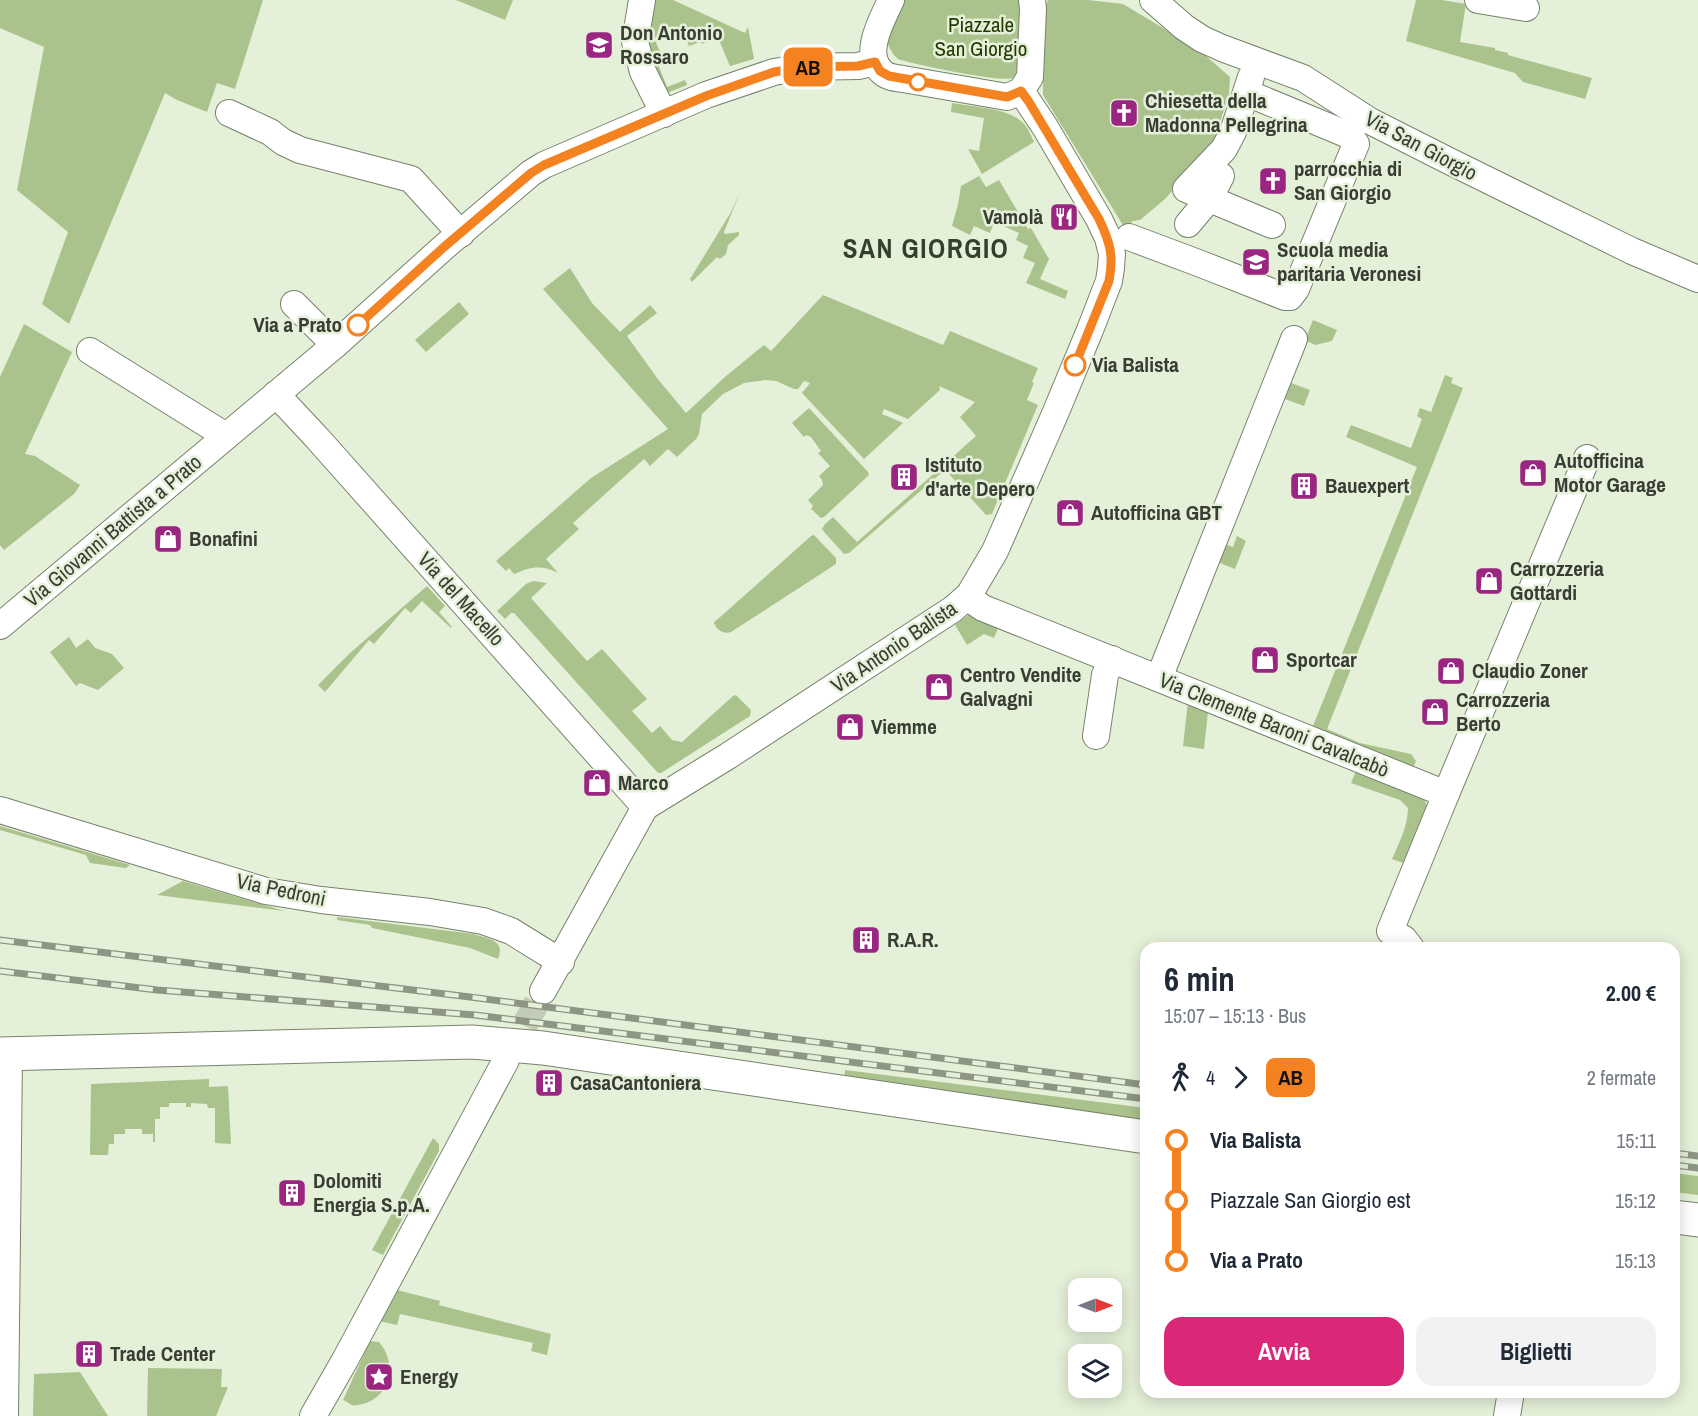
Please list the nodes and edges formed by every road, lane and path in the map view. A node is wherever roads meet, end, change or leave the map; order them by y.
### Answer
1 (642, 0) edge
2 (891, 0) edge
3 (1032, 0) edge
4 (1153, 0) edge
5 (1478, 0) edge
6 (1526, 8) dead end
7 (1256, 60) junction
8 (875, 62) junction
9 (1021, 91) junction
10 (1247, 93) junction
11 (229, 113) dead end
12 (664, 114) junction
13 (1221, 176) dead end
14 (1209, 199) junction
15 (1272, 225) dead end
16 (461, 234) junction
17 (1129, 237) dead end
18 (1182, 242) junction
19 (1698, 279) edge
20 (294, 304) dead end
21 (1294, 339) dead end
22 (335, 345) junction
23 (90, 351) dead end
24 (276, 394) junction
25 (226, 436) junction
26 (1587, 458) dead end
27 (969, 595) junction
28 (0, 626) edge
29 (1112, 659) junction
30 (1159, 678) junction
31 (1096, 736) dead end
32 (1446, 794) junction
33 (645, 807) junction
34 (0, 810) edge
35 (1406, 942) edge
36 (561, 962) junction
37 (543, 992) tunnel mouth
38 (5, 1054) edge
39 (506, 1060) tunnel mouth
40 (1140, 1136) edge
41 (1680, 1218) edge
42 (1698, 1221) edge
43 (3, 1303) edge
44 (1510, 1398) edge
45 (5, 1416) edge
46 (313, 1416) edge
47 (1507, 1416) edge

1 - 12 street
2 - 8 street
3 - 9 street
4 - 7 street, Via San Giorgio
5 - 6 street
7 - 10 street
7 - 19 street, Via San Giorgio
8 - 9 street
8 - 12 street, Via Giovanni Battista a Prato
9 - 27 street, Via Antonio Balista
10 - 14 street
10 - 18 street
11 - 16 street
12 - 16 street, Via Giovanni Battista a Prato
13 - 14 street
14 - 15 street
14 - 18 street
16 - 22 street, Via Giovanni Battista a Prato
17 - 18 street
20 - 22 street
21 - 30 street
22 - 24 street, Via Giovanni Battista a Prato
23 - 25 street, Via Giovanni Battista a Prato
24 - 25 street, Via Giovanni Battista a Prato
24 - 33 street, Via del Macello
25 - 28 street, Via Giovanni Battista a Prato
26 - 32 street
27 - 29 street, Via Clemente Baroni Cavalcabò
27 - 33 street, Via Antonio Balista
29 - 30 street, Via Clemente Baroni Cavalcabò
29 - 31 street
30 - 32 street, Via Clemente Baroni Cavalcabò
32 - 35 street
33 - 36 street, Via Antonio Balista
34 - 36 street, Via Pedroni
36 - 37 street, Via Antonio Balista
38 - 40 main road
38 - 43 street
39 - 46 street
41 - 42 main road
43 - 45 street
44 - 47 street

